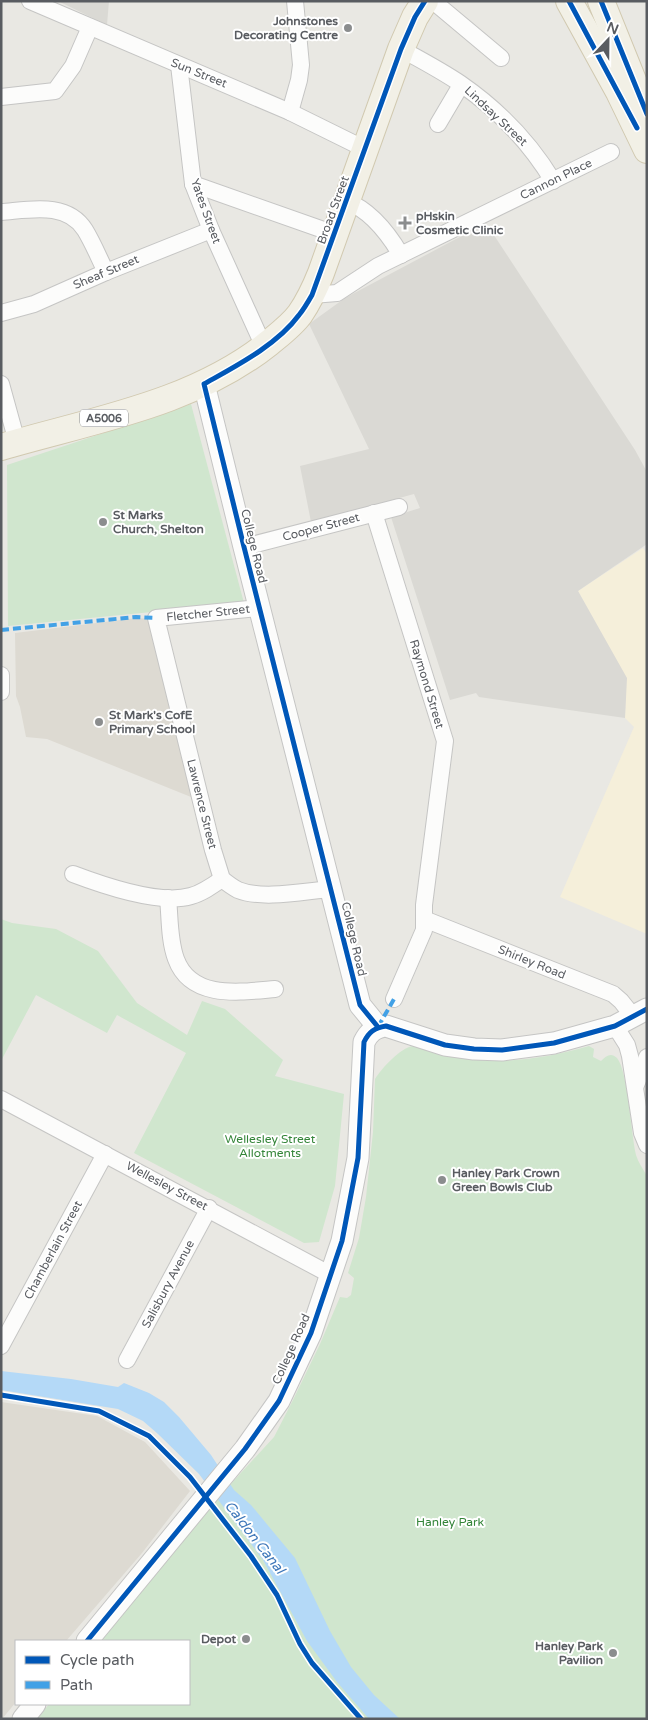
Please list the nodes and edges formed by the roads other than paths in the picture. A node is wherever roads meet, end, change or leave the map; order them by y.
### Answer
1 (30, 1) edge
2 (295, 1) edge
3 (426, 1) edge
4 (433, 1) edge
5 (569, 1) edge
6 (600, 1) edge
7 (90, 27) junction
8 (401, 49) junction
9 (501, 58) dead end
10 (179, 65) junction
11 (462, 85) junction
12 (1, 97) edge
13 (290, 112) junction
14 (647, 114) edge
15 (438, 124) dead end
16 (365, 149) junction
17 (647, 150) edge
18 (611, 152) dead end
19 (553, 181) junction
20 (193, 184) junction
21 (346, 201) junction
22 (1, 212) edge
23 (211, 230) junction
24 (335, 234) junction
25 (401, 255) junction
26 (106, 272) junction
27 (312, 295) junction
28 (1, 313) edge
29 (264, 347) junction
30 (1, 384) edge
31 (204, 384) junction
32 (9, 444) edge
33 (399, 507) dead end
34 (374, 514) junction
35 (244, 547) junction
36 (259, 608) junction
37 (156, 618) joint
38 (1, 675) edge
39 (2, 692) edge
40 (73, 874) dead end
41 (222, 879) junction
42 (331, 889) junction
43 (168, 898) junction
44 (424, 919) junction
45 (275, 989) dead end
46 (394, 999) dead end
47 (631, 1017) edge
48 (378, 1027) junction
49 (647, 1058) edge
50 (636, 1085) junction
51 (4, 1106) edge
52 (647, 1145) edge
53 (105, 1154) junction
54 (209, 1208) junction
55 (331, 1275) junction
56 (1, 1346) edge
57 (127, 1360) dead end
58 (88, 1640) edge
59 (34, 1705) edge
60 (23, 1719) edge

1 - 7 street, Sun Street
2 - 13 street
3 - 8 main road, Broad Street / A5006
4 - 9 street
5 - 17 main road
6 - 14 main road
7 - 10 street, Sun Street
7 - 12 street
8 - 11 street, Lindsay Street
8 - 16 main road, Broad Street / A5006
10 - 13 street, Sun Street
10 - 20 street, Yates Street
11 - 15 street
11 - 19 street, Lindsay Street
13 - 16 street, Sun Street
16 - 21 main road, Broad Street / A5006
18 - 19 street, Cannon Place
19 - 25 street, Cannon Place
20 - 23 street, Yates Street
20 - 24 street
21 - 24 main road, Broad Street / A5006
21 - 25 street
22 - 26 street
23 - 26 street, Sheaf Street
23 - 29 street, Yates Street
24 - 27 main road, Broad Street / A5006
25 - 27 street, Cannon Place
26 - 28 street, Sheaf Street
27 - 29 main road, Broad Street / A5006
29 - 31 main road, Broad Street / A5006
30 - 32 street
31 - 32 main road, Broad Street / A5006
31 - 35 street, College Road
33 - 34 street, Cooper Street
34 - 35 street, Cooper Street
34 - 44 street, Raymond Street
35 - 36 street, College Road
36 - 37 street, Fletcher Street
36 - 42 street, College Road
37 - 41 street, Lawrence Street
38 - 39 street
40 - 43 street
41 - 42 street
41 - 43 street
42 - 48 street, College Road
43 - 45 street
44 - 46 street, Raymond Street
44 - 47 street, Shirley Road
47 - 48 street
47 - 50 street, Shirley Road
48 - 55 street, College Road
49 - 50 street
50 - 52 street, Shirley Road
51 - 53 street, Wellesley Street
53 - 54 street, Wellesley Street
53 - 56 street, Chamberlain Street
54 - 55 street, Wellesley Street
54 - 57 street, Salisbury Avenue
55 - 58 street, College Road
59 - 60 street

